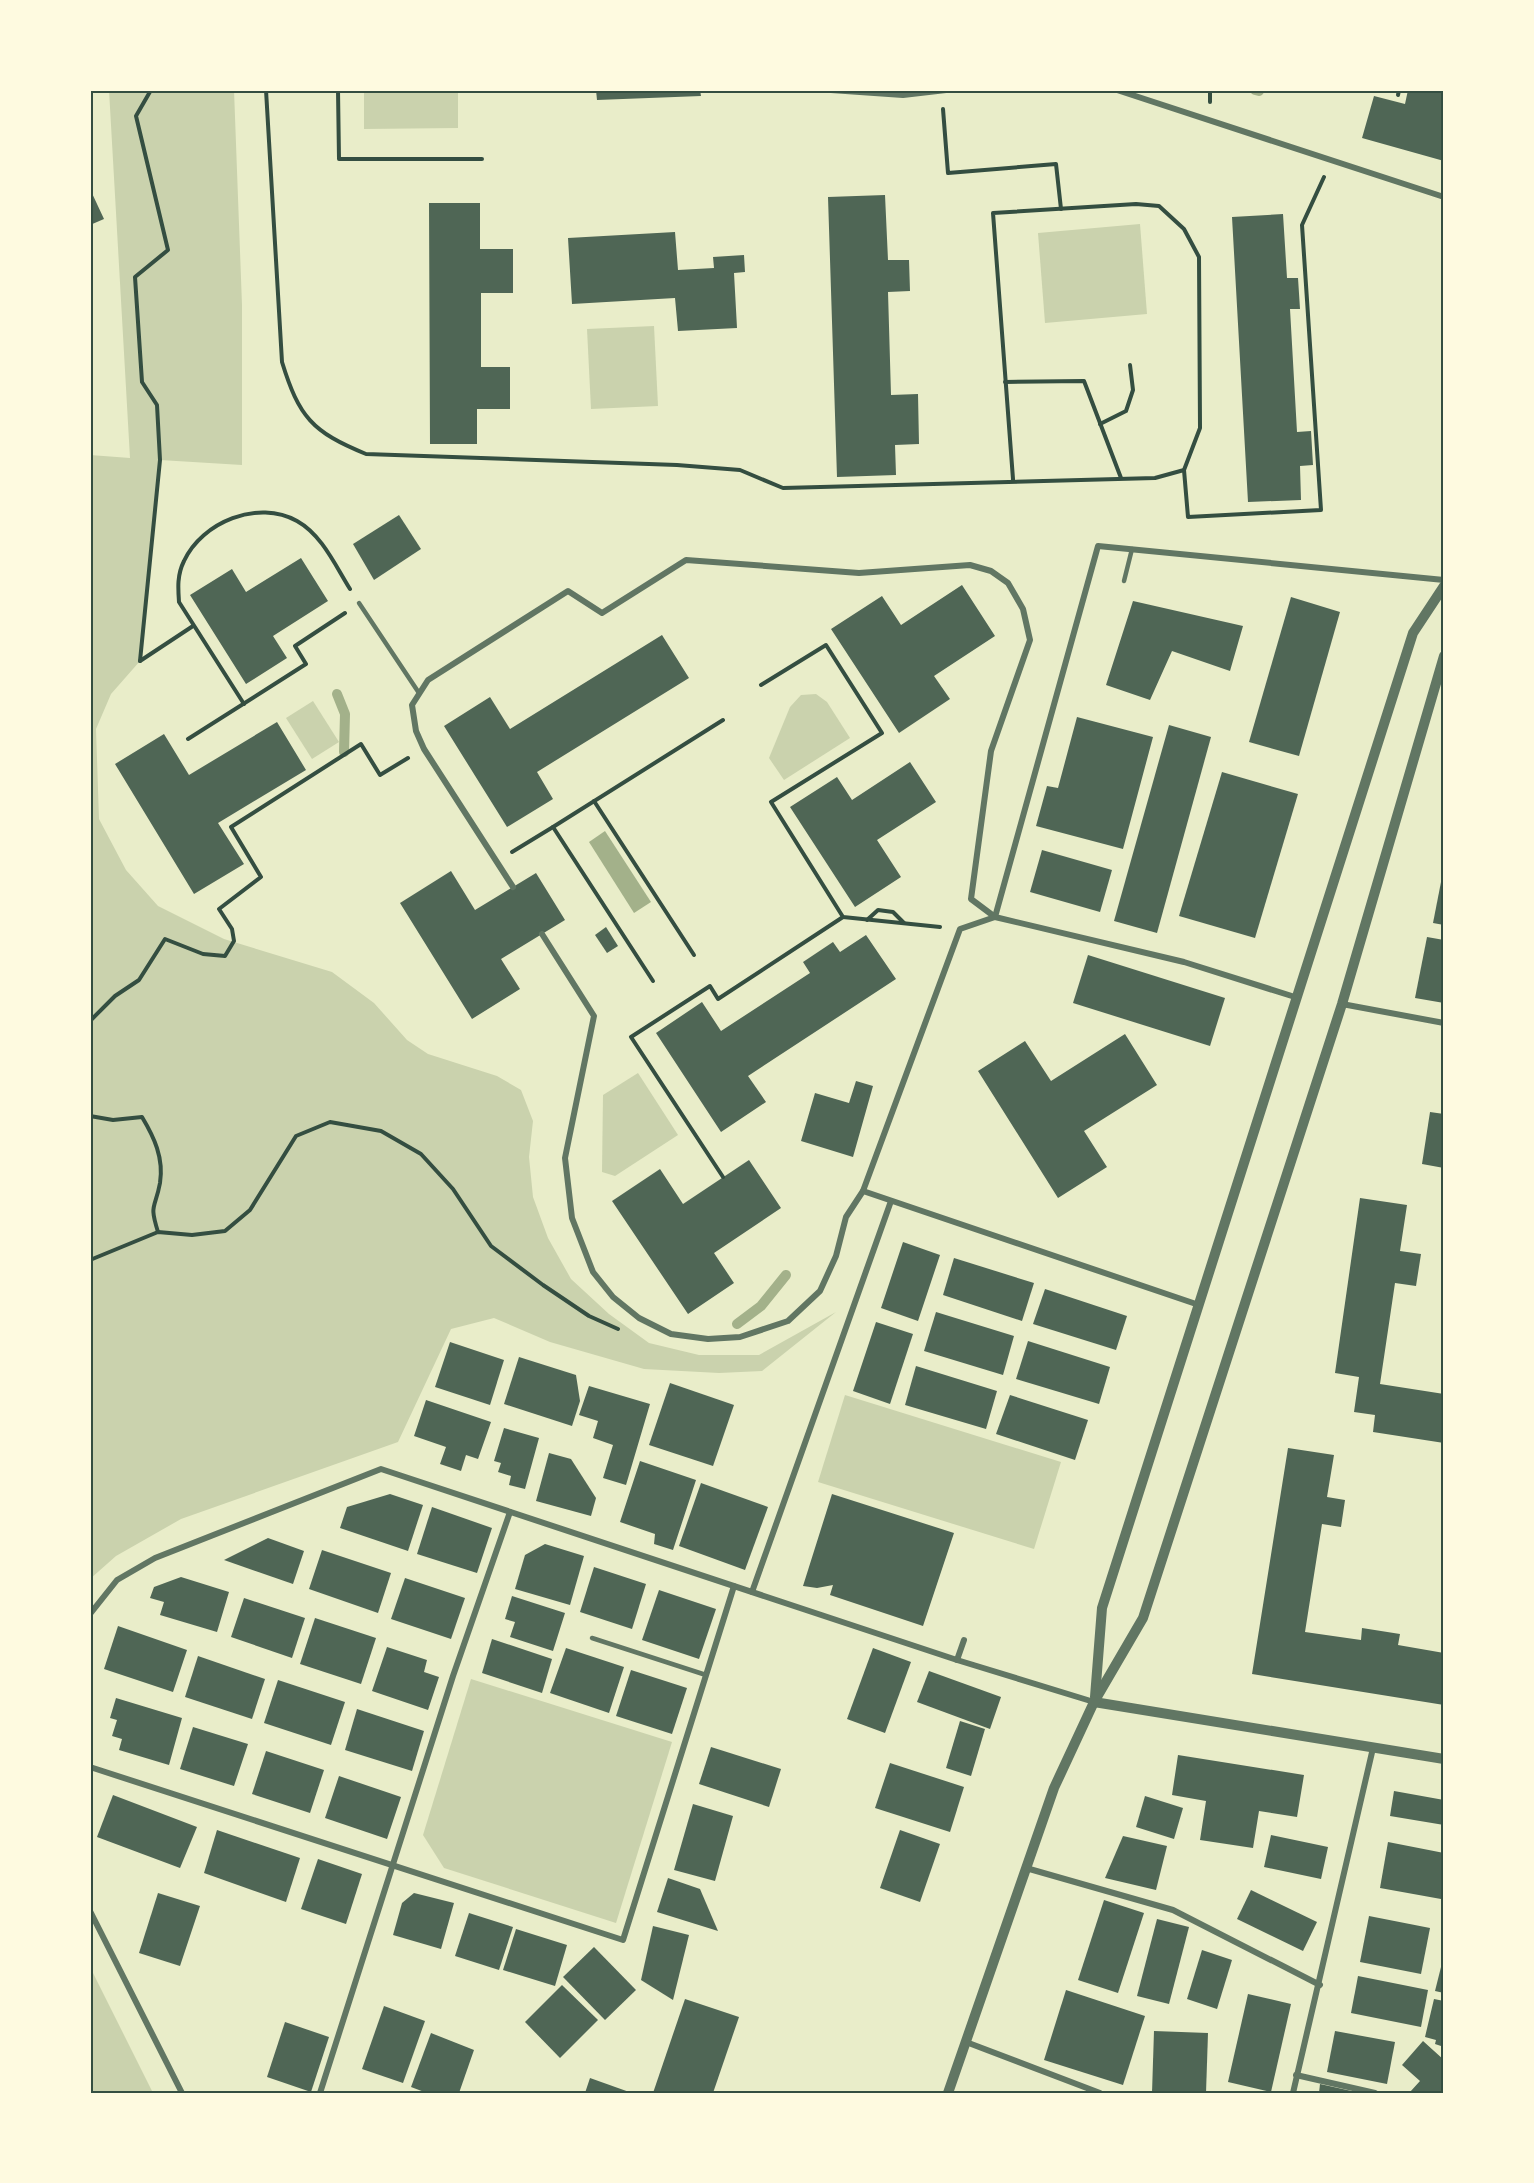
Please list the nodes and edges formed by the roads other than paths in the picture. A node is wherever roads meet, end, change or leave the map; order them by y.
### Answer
1 (831, 90) edge
2 (944, 90) edge
3 (1117, 90) edge
4 (1444, 197) edge
5 (1132, 549) junction
6 (1444, 580) edge
7 (1124, 581) dead end
8 (1444, 586) edge
9 (359, 603) road end
10 (1444, 656) edge
11 (418, 693) junction
12 (513, 887) dead end
13 (995, 917) junction
14 (542, 934) dead end
15 (1295, 997) junction
16 (1342, 1004) junction
17 (1444, 1023) edge
18 (863, 1191) junction
19 (891, 1201) junction
20 (1198, 1305) junction
21 (510, 1512) junction
22 (734, 1586) junction
23 (752, 1592) junction
24 (90, 1614) edge
25 (592, 1638) dead end
26 (964, 1640) dead end
27 (957, 1660) junction
28 (706, 1675) junction
29 (1094, 1702) junction
30 (1373, 1748) junction
31 (1444, 1759) edge
32 (90, 1767) edge
33 (392, 1865) junction
34 (1026, 1867) junction
35 (90, 1911) edge
36 (1320, 1985) junction
37 (966, 2042) junction
38 (1296, 2075) junction
39 (182, 2093) edge
40 (320, 2093) edge
41 (948, 2093) edge
42 (1100, 2093) edge
43 (1293, 2093) edge
44 (1375, 2093) edge

1 - 2 street
3 - 4 street
5 - 6 street
5 - 7 lane
5 - 13 street
8 - 15 street
9 - 11 lane
10 - 16 street
11 - 12 street
11 - 13 street
13 - 15 street
13 - 18 street
14 - 18 street
15 - 20 street
16 - 17 street
16 - 29 street
18 - 19 street
19 - 20 street
19 - 23 street
20 - 29 street
21 - 22 street
21 - 24 street
21 - 33 street
22 - 23 street
22 - 28 street
23 - 27 street
25 - 28 lane
26 - 27 street
27 - 29 street
28 - 33 street
29 - 30 street
29 - 34 street
30 - 31 street
30 - 36 street
32 - 33 street
33 - 40 street
34 - 36 street
34 - 37 street
35 - 39 street
36 - 38 street
37 - 41 street
37 - 42 street
38 - 43 street
38 - 44 street

